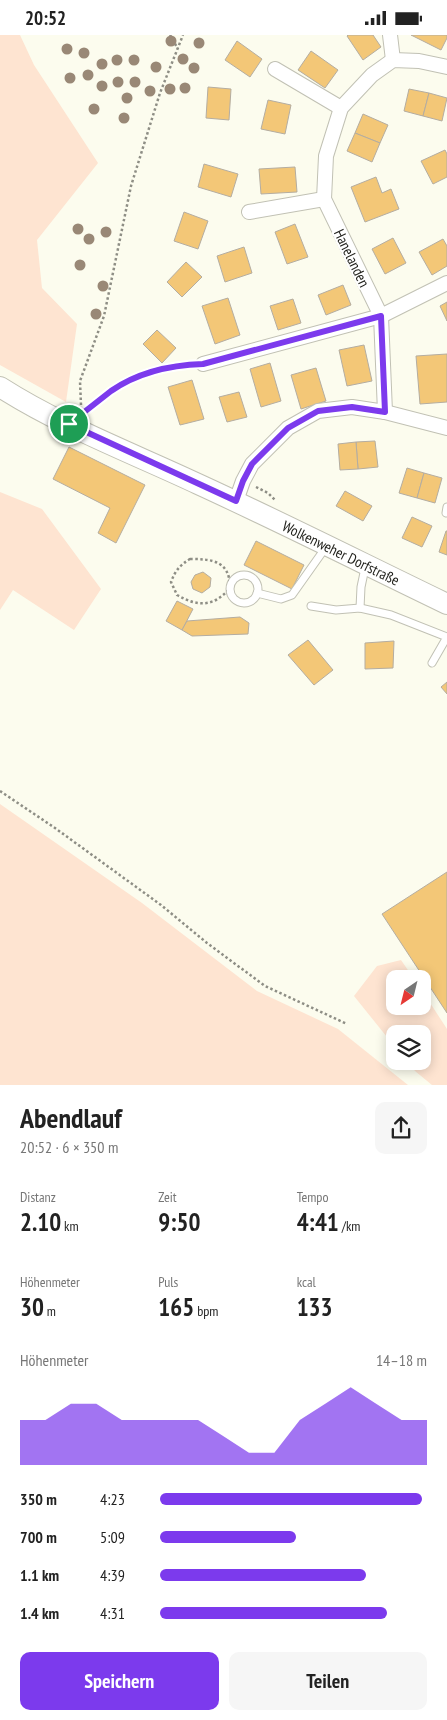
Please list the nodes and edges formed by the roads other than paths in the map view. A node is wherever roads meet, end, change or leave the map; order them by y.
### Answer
1 (390, 35) edge
2 (394, 60) junction
3 (447, 67) edge
4 (275, 69) dead end
5 (341, 108) junction
6 (324, 199) junction
7 (249, 212) dead end
8 (447, 283) edge
9 (381, 316) junction
10 (203, 364) road end
11 (0, 387) edge
12 (385, 412) junction
13 (447, 428) edge
14 (236, 501) junction
15 (327, 546) junction
16 (366, 565) junction
17 (257, 593) junction
18 (447, 604) edge
19 (311, 605) dead end
20 (360, 608) junction
21 (432, 663) dead end

1 - 2 street
2 - 3 street
2 - 5 street, Hanelanden
4 - 5 street
5 - 6 street, Hanelanden
6 - 7 street
6 - 9 street, Hanelanden
8 - 9 street
9 - 10 street
9 - 12 street, Hanelanden
11 - 14 street, Wolkenweher Dorfstraße
12 - 13 street
12 - 14 street
14 - 15 street, Wolkenweher Dorfstraße
15 - 16 street, Wolkenweher Dorfstraße
15 - 17 lane
16 - 18 street, Wolkenweher Dorfstraße
16 - 20 lane
17 - 17 lane
19 - 20 lane
20 - 21 lane

